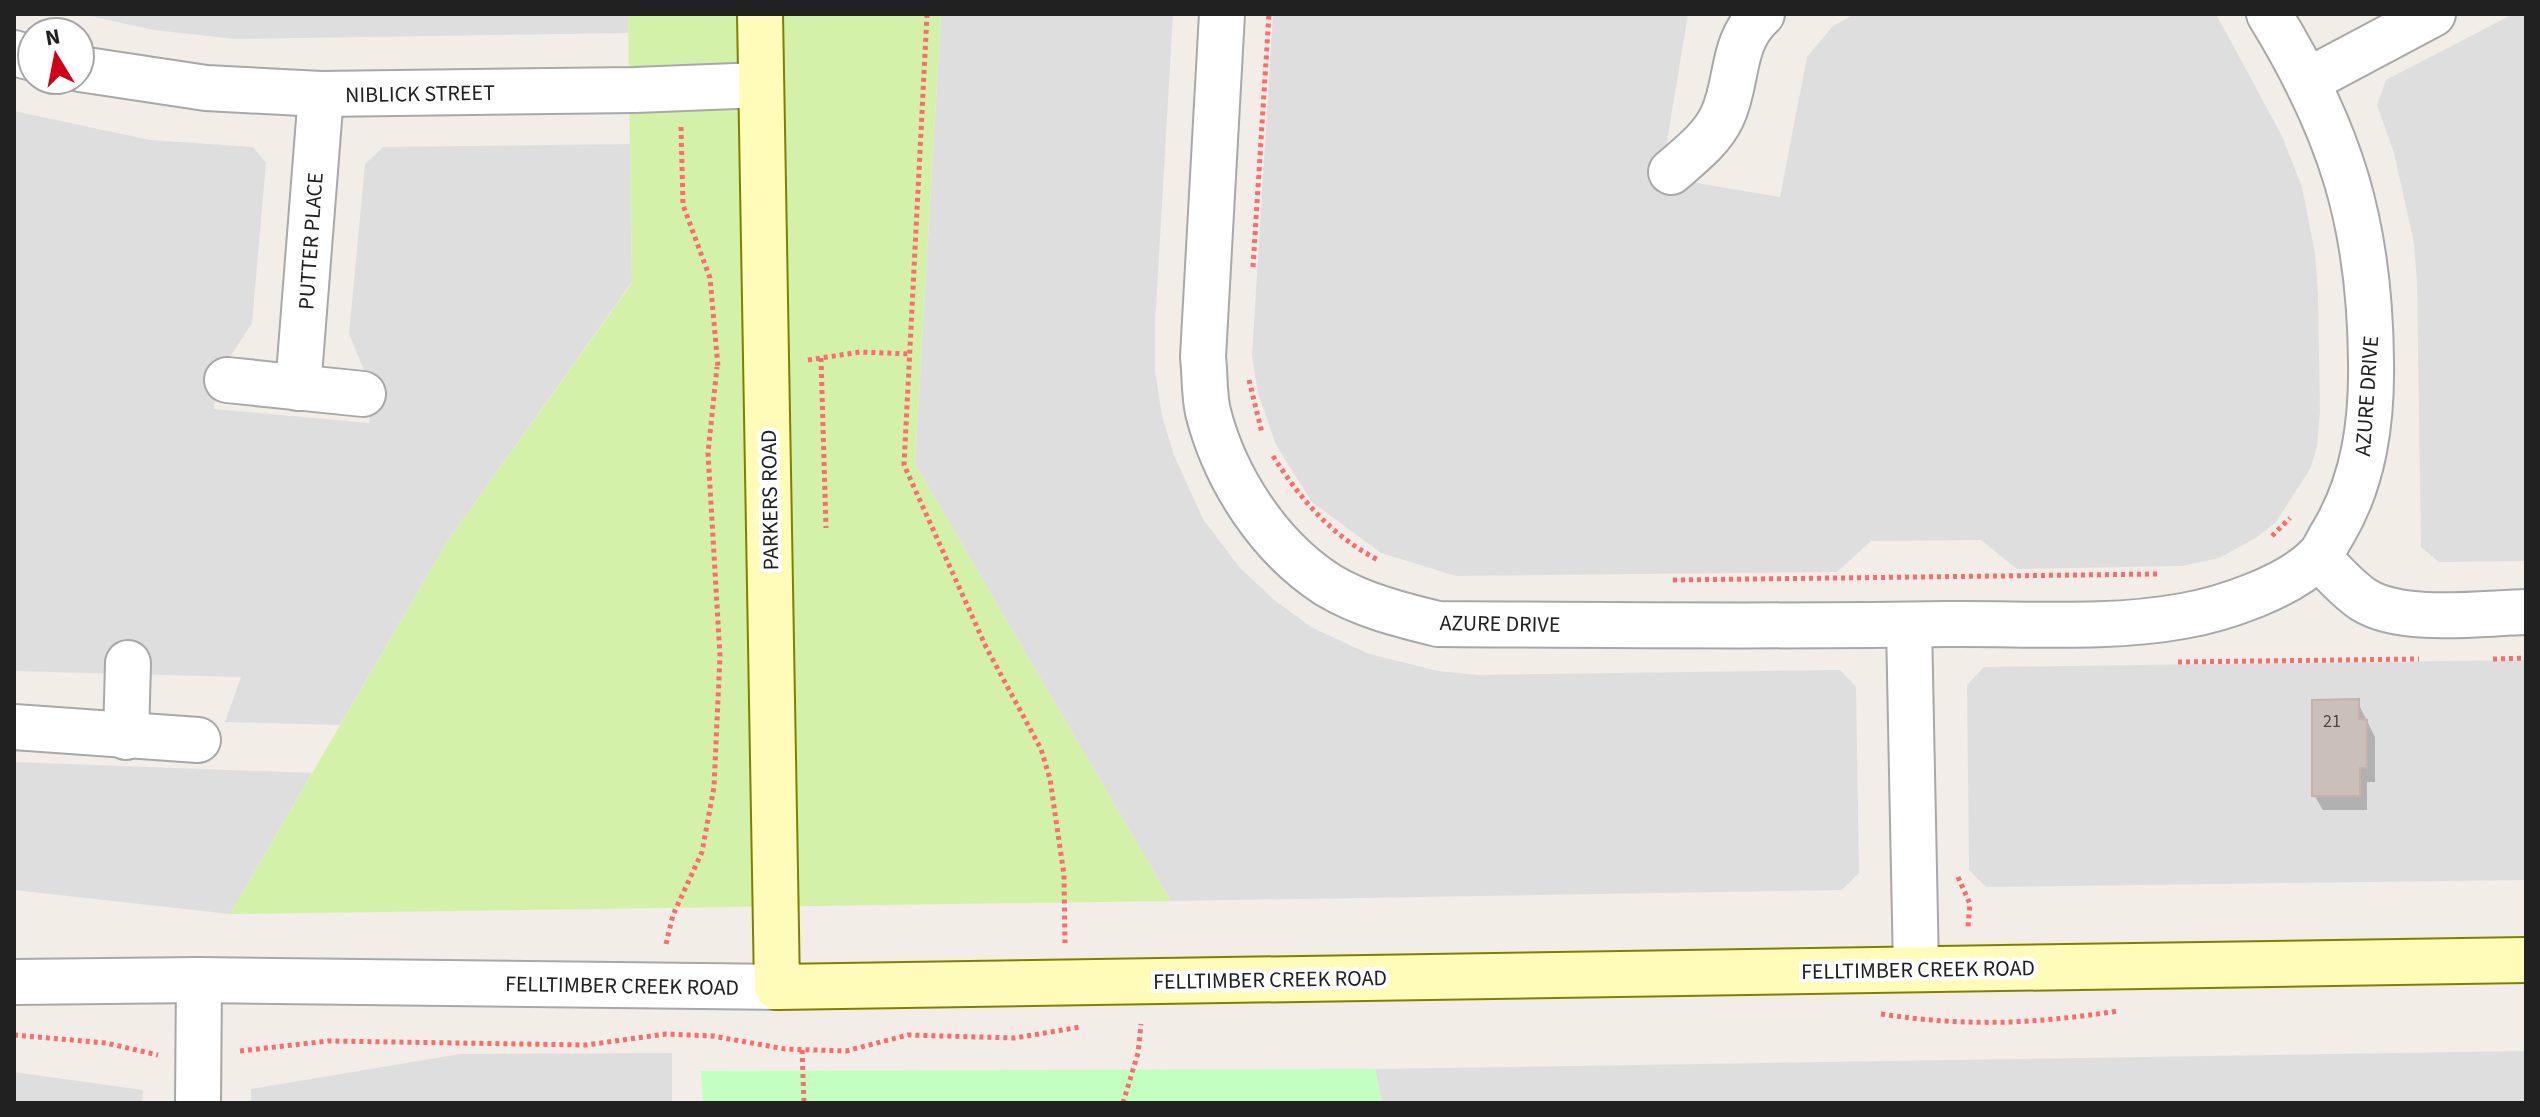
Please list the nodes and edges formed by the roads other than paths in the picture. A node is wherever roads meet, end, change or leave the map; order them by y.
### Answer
1 (760, 14) edge
2 (1222, 14) edge
3 (1762, 14) edge
4 (2269, 14) edge
5 (2433, 14) edge
6 (96, 71) edge
7 (2309, 80) junction
8 (761, 85) junction
9 (321, 94) junction
10 (1671, 172) dead end
11 (227, 380) dead end
12 (298, 388) junction
13 (363, 394) dead end
14 (2318, 557) junction
15 (2526, 612) edge
16 (1909, 625) junction
17 (128, 663) dead end
18 (14, 727) edge
19 (126, 737) junction
20 (198, 740) dead end
21 (2526, 960) edge
22 (1916, 969) junction
23 (199, 980) junction
24 (14, 982) edge
25 (777, 987) junction
26 (198, 1103) edge

1 - 8 main road, PARKERS ROAD
2 - 16 street, AZURE DRIVE
3 - 10 street
4 - 7 street, AZURE DRIVE
5 - 7 street
6 - 9 street, NIBLICK STREET
7 - 14 street, AZURE DRIVE
8 - 9 street, NIBLICK STREET
8 - 25 main road, PARKERS ROAD
9 - 12 street, PUTTER PLACE
11 - 12 street
12 - 13 street
14 - 15 street
14 - 16 street, AZURE DRIVE
16 - 22 street
17 - 19 street
18 - 19 street
19 - 20 street
21 - 22 main road, FELLTIMBER CREEK ROAD
22 - 25 main road, FELLTIMBER CREEK ROAD
23 - 24 street, FELLTIMBER CREEK ROAD
23 - 25 street, FELLTIMBER CREEK ROAD
23 - 26 street

